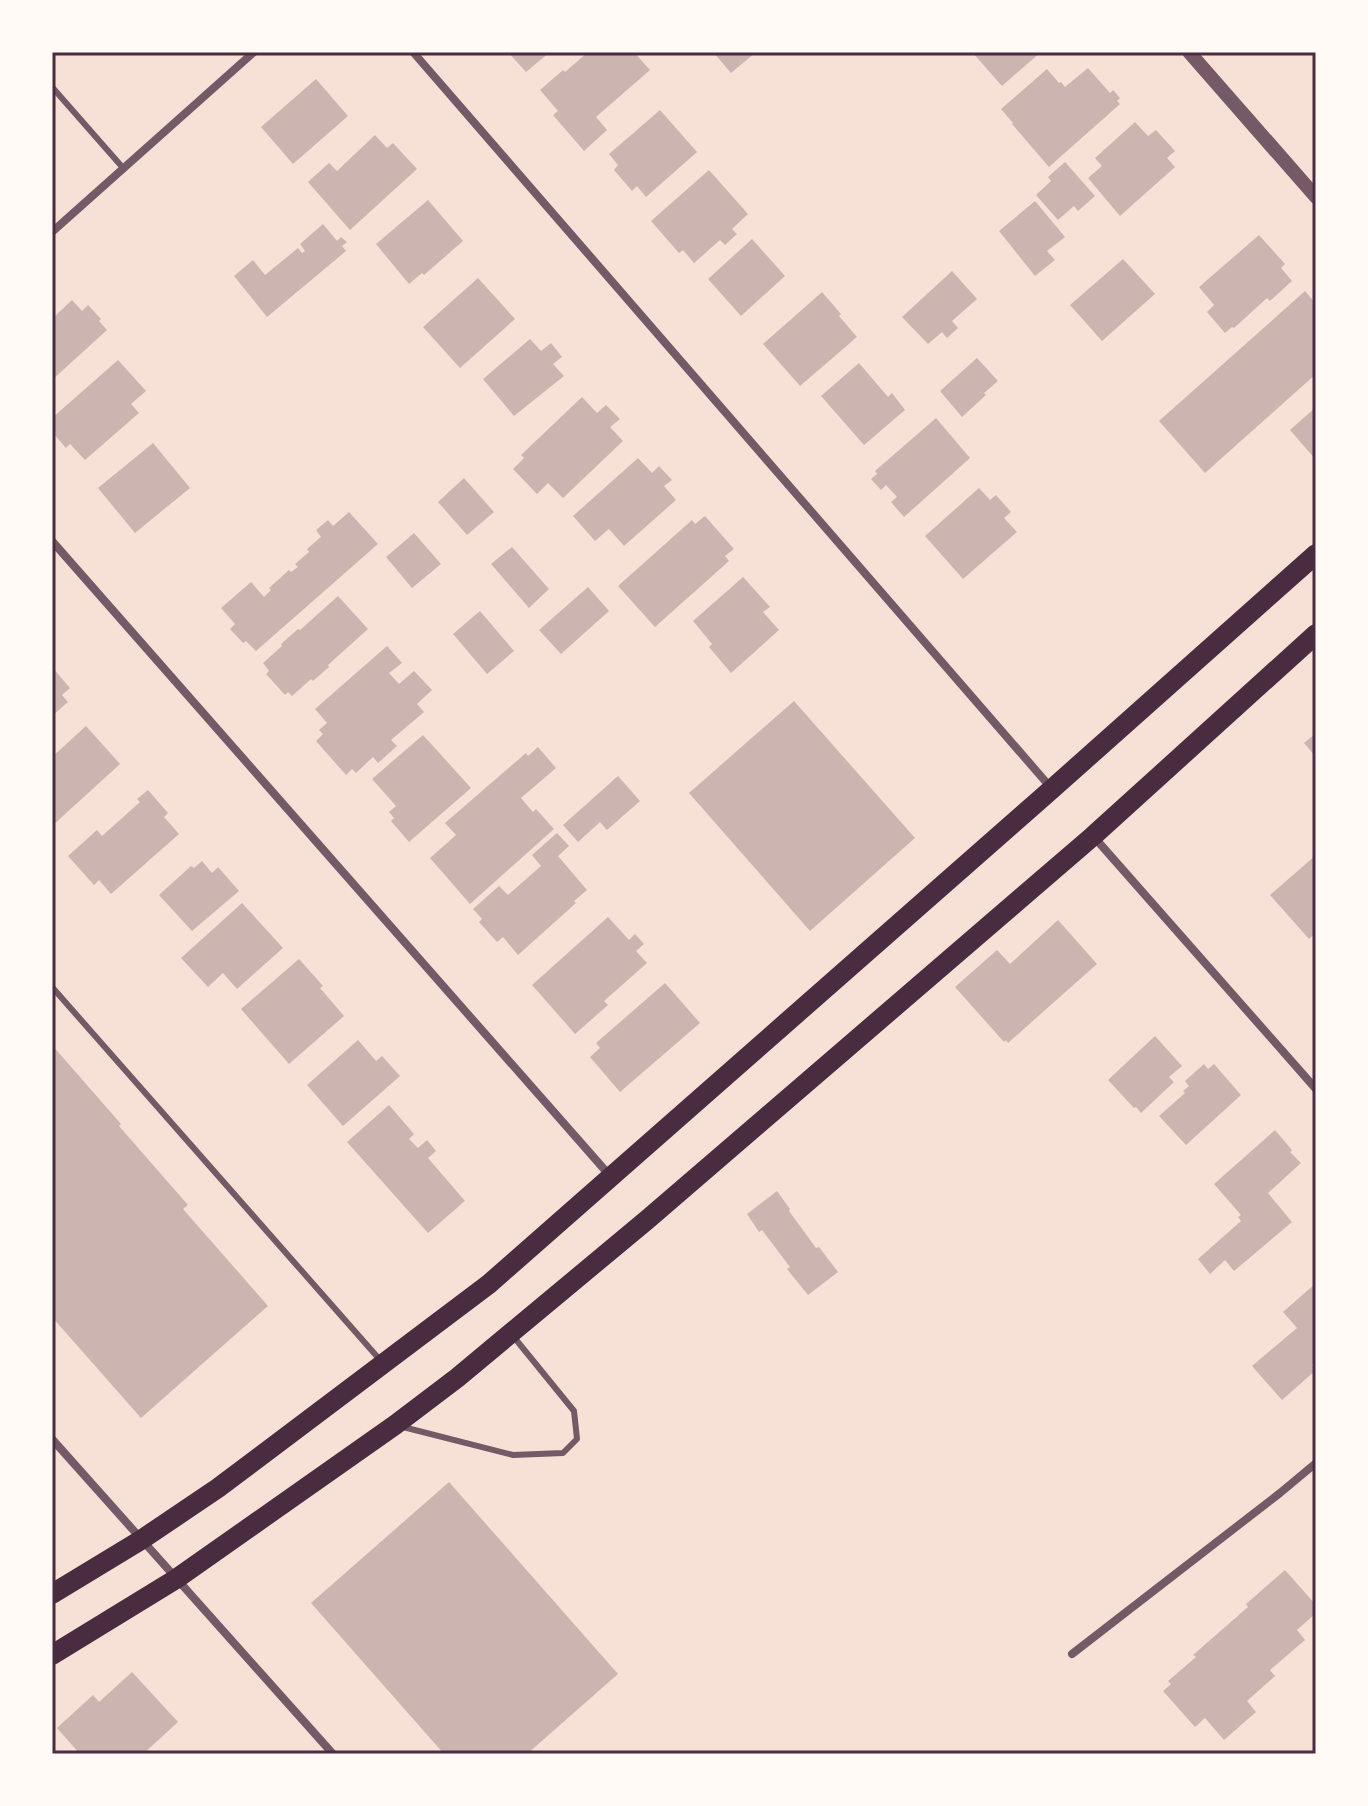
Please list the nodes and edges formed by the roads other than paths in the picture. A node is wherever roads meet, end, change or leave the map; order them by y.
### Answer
1 (254, 52) edge
2 (413, 52) edge
3 (1189, 52) edge
4 (52, 87) edge
5 (124, 169) junction
6 (1316, 197) edge
7 (52, 232) edge
8 (52, 541) edge
9 (1316, 554) edge
10 (1316, 634) edge
11 (1052, 789) junction
12 (1093, 836) junction
13 (52, 987) edge
14 (1316, 1089) edge
15 (611, 1177) junction
16 (511, 1333) junction
17 (384, 1364) junction
18 (395, 1425) junction
19 (52, 1439) edge
20 (1316, 1463) edge
21 (141, 1540) junction
22 (176, 1579) junction
23 (52, 1594) edge
24 (1072, 1654) dead end
25 (52, 1655) edge
26 (333, 1754) edge

1 - 5 street
2 - 11 street
3 - 6 street
4 - 5 lane
5 - 7 street
8 - 15 street
9 - 11 main road
10 - 12 main road
11 - 15 main road
12 - 14 street
12 - 16 main road
13 - 17 lane
15 - 17 main road
16 - 18 main road
16 - 18 lane
17 - 21 main road
18 - 22 main road
19 - 21 street
20 - 24 street
21 - 22 street
21 - 23 main road
22 - 25 main road
22 - 26 street

